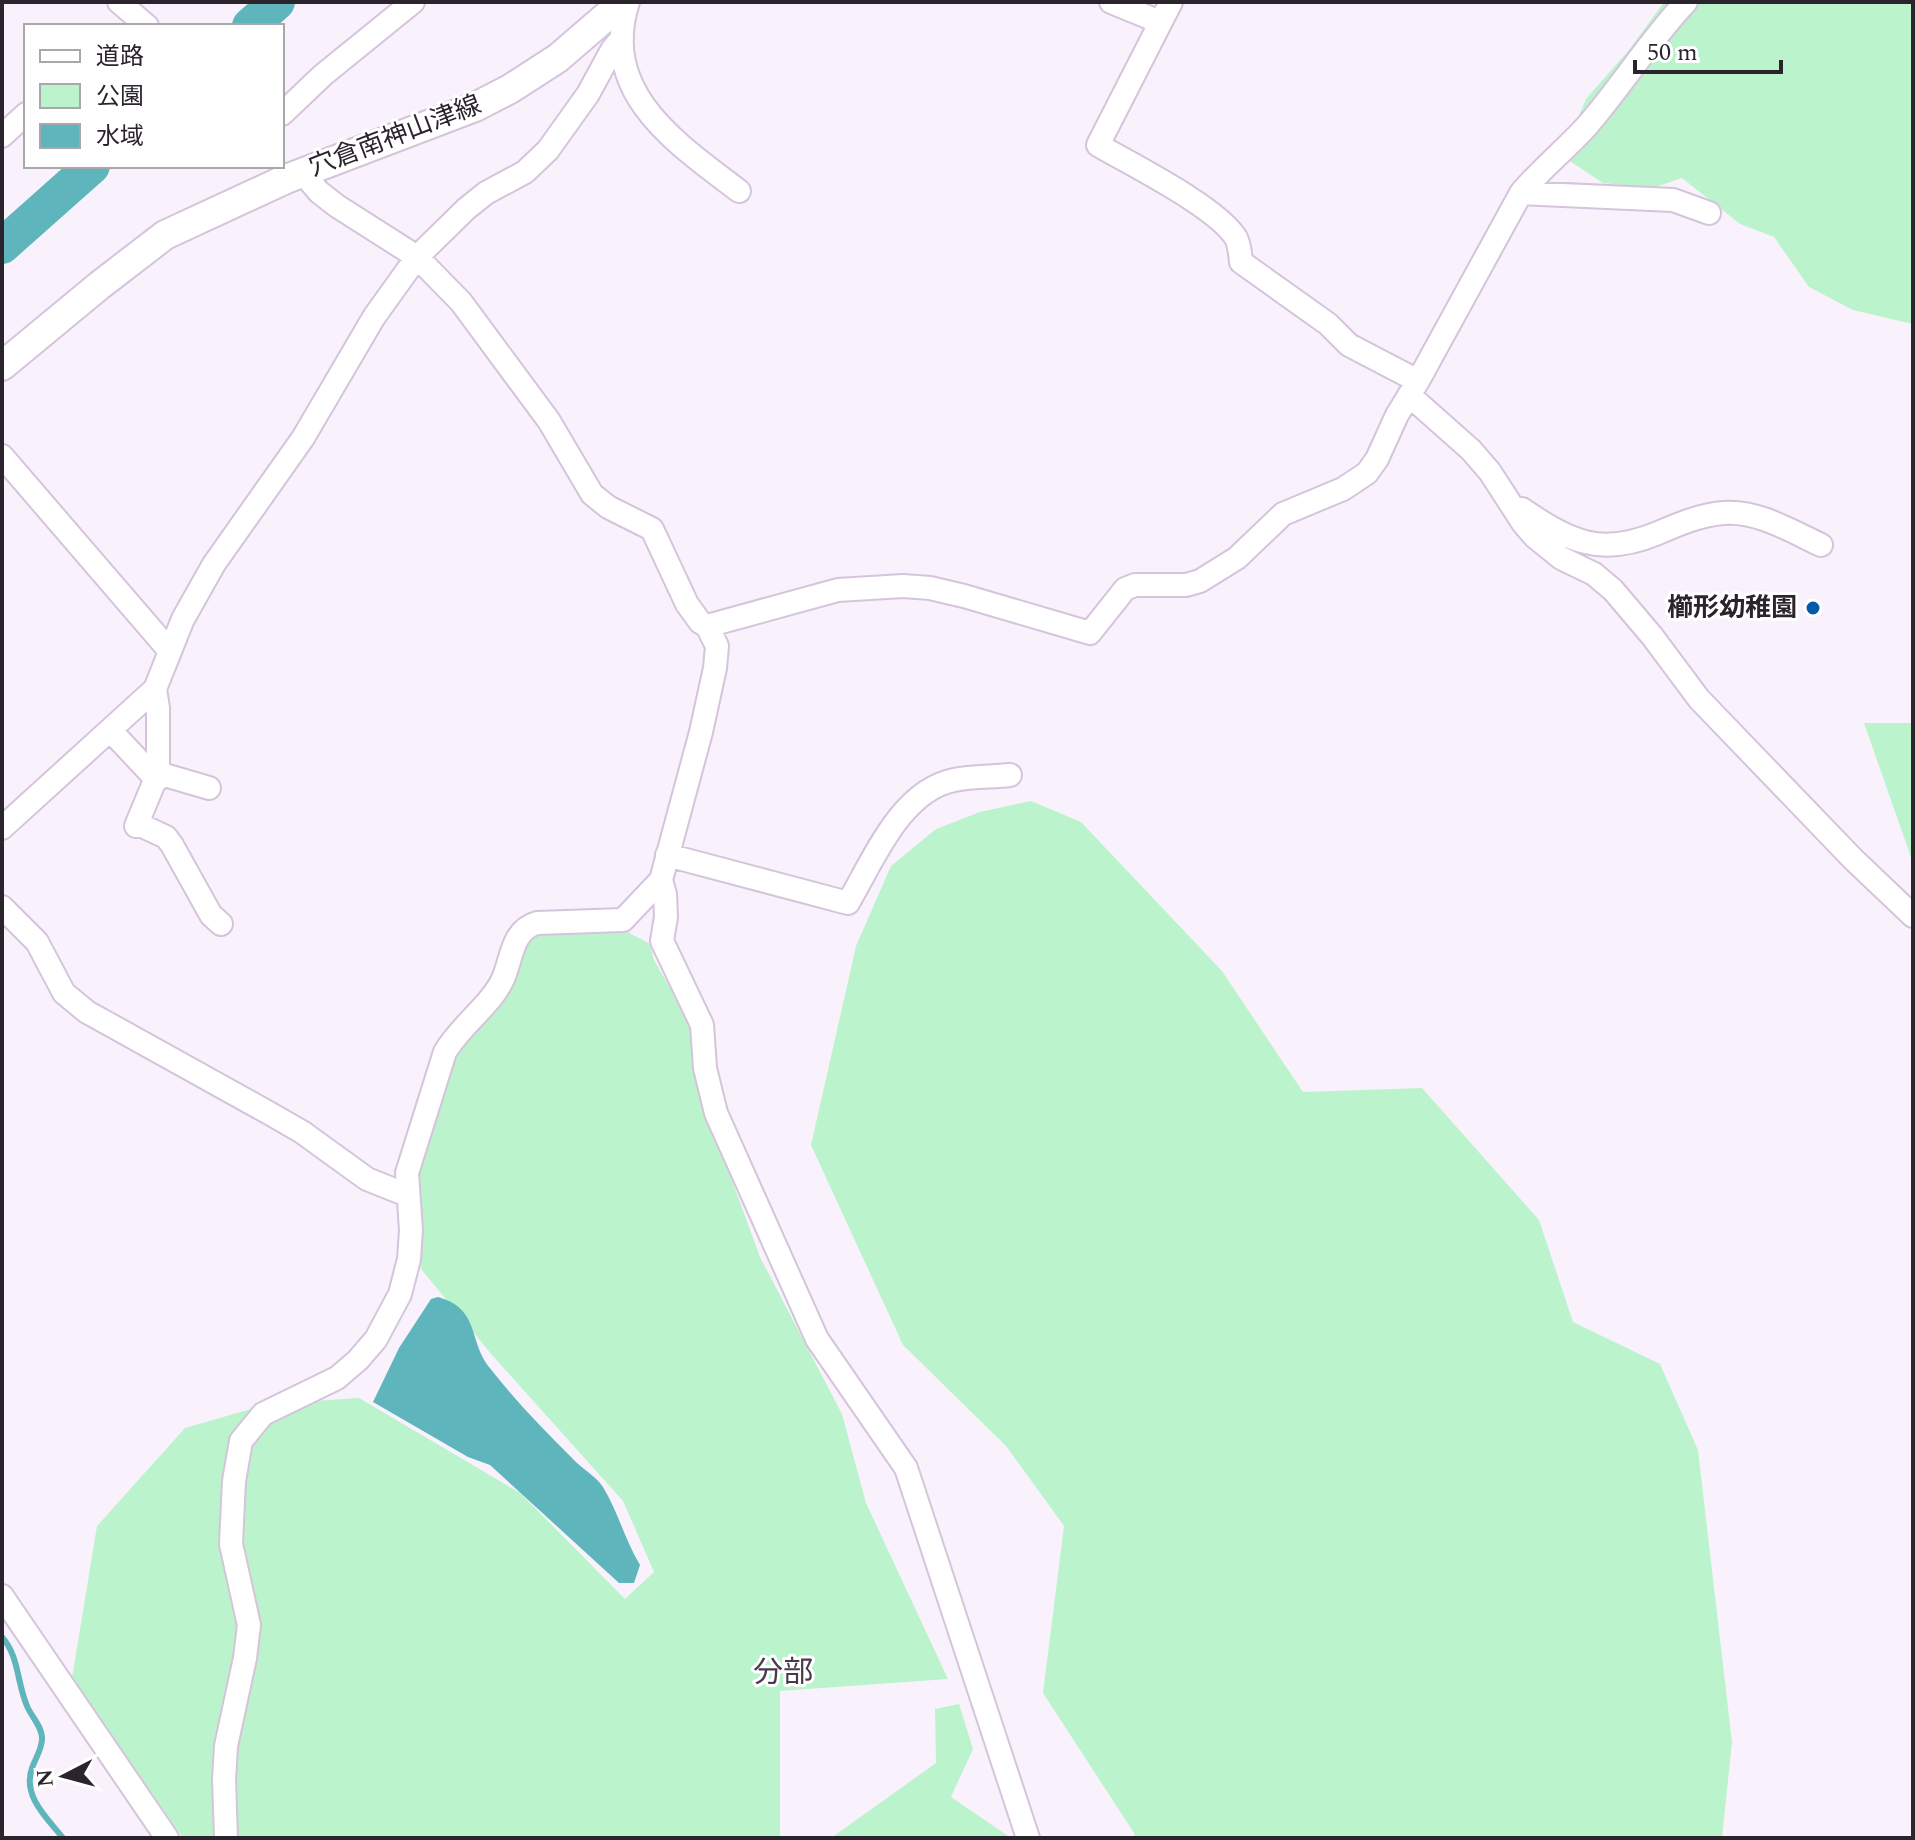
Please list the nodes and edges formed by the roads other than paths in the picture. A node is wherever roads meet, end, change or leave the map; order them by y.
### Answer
1 (413, 2) edge
2 (626, 2) edge
3 (1111, 2) edge
4 (1171, 2) edge
5 (1686, 2) edge
6 (1160, 22) junction
7 (622, 38) junction
8 (284, 112) edge
9 (24, 116) edge
10 (2, 136) edge
11 (287, 172) edge
12 (739, 191) dead end
13 (1521, 193) junction
14 (1709, 213) dead end
15 (417, 257) junction
16 (2, 366) edge
17 (1414, 388) junction
18 (2, 456) edge
19 (1508, 499) junction
20 (1821, 545) dead end
21 (707, 626) junction
22 (169, 650) junction
23 (155, 689) junction
24 (110, 730) junction
25 (1010, 775) dead end
26 (158, 776) junction
27 (209, 788) dead end
28 (2, 828) edge
29 (667, 855) junction
30 (661, 880) junction
31 (2, 907) edge
32 (1913, 916) edge
33 (221, 924) dead end
34 (407, 1195) junction
35 (2, 1596) edge
36 (167, 1838) edge
37 (226, 1838) edge
38 (1028, 1838) edge

1 - 8 street
2 - 7 street
2 - 11 main road, 穴倉南神山津線
3 - 6 street
4 - 6 street
5 - 13 street
6 - 17 street
7 - 12 street
7 - 15 street
9 - 10 street
11 - 15 street
11 - 16 main road, 穴倉南神山津線
13 - 14 street
13 - 17 street
15 - 21 street
15 - 22 street
17 - 19 street
17 - 21 street
18 - 22 street
19 - 20 street
19 - 32 street
21 - 29 street
22 - 23 street
23 - 24 street
23 - 26 street
24 - 26 street
24 - 28 street
25 - 29 street
26 - 27 street
26 - 33 street
29 - 30 street
30 - 34 street
30 - 38 street
31 - 34 street
34 - 37 street
35 - 36 street

